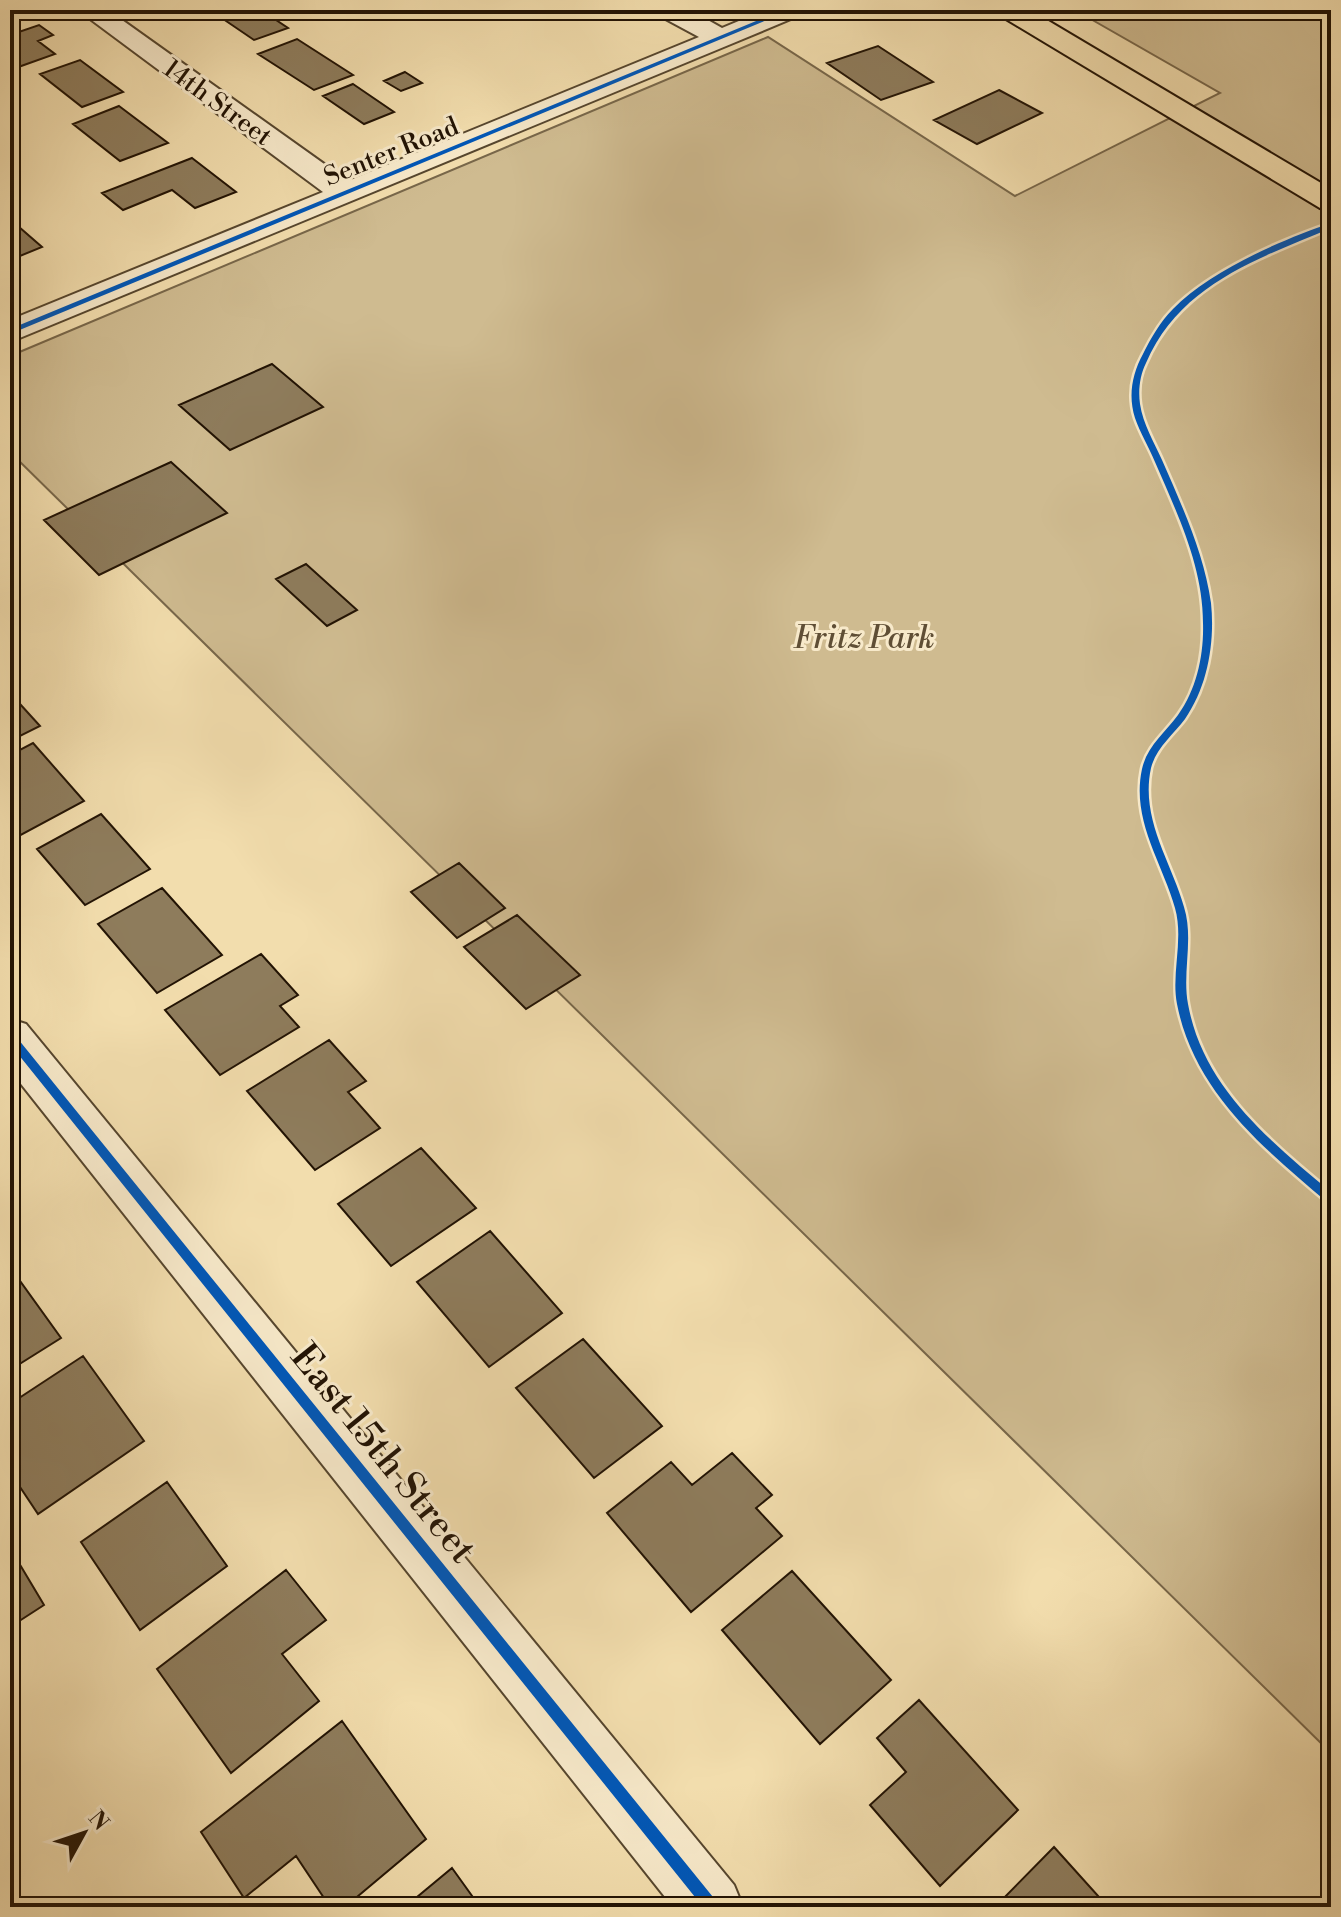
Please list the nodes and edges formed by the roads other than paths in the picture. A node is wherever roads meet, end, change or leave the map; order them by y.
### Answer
1 (91, 10) edge
2 (670, 10) edge
3 (788, 10) edge
4 (1029, 13) edge
5 (721, 38) junction
6 (346, 194) junction
7 (1331, 202) edge
8 (10, 332) edge
9 (10, 1037) edge
10 (712, 1907) edge

1 - 6 street, 14th Street
2 - 5 street
3 - 5 street, Senter Road
4 - 7 main road
5 - 6 street, Senter Road
6 - 8 street, Senter Road
9 - 10 street, East 15th Street

